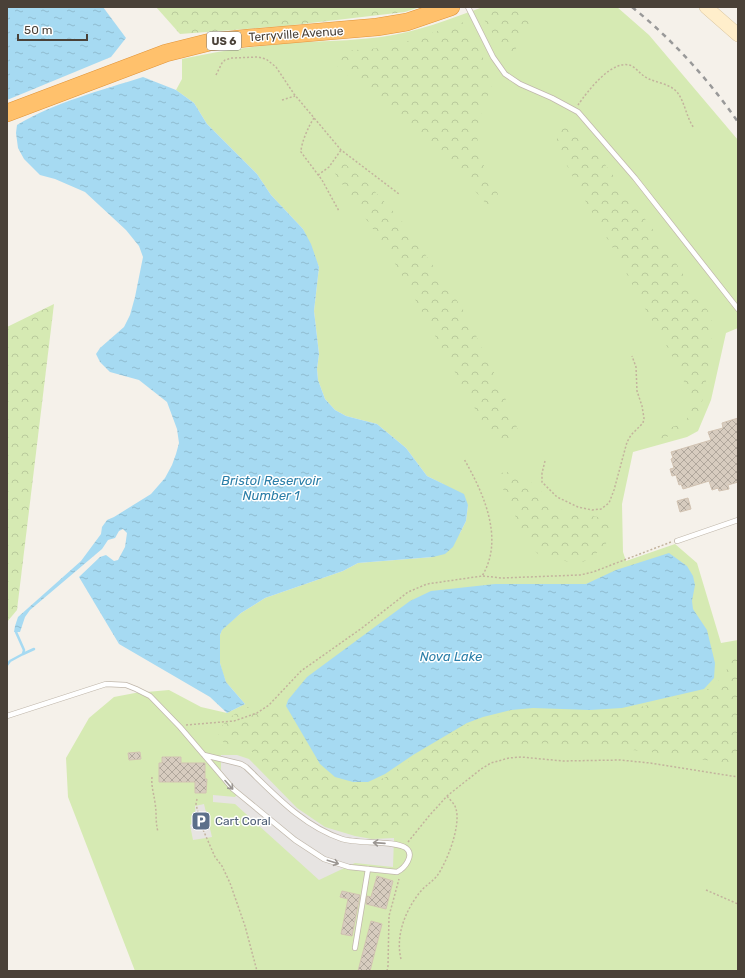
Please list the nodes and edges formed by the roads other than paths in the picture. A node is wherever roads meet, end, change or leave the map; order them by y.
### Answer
1 (451, 7) edge
2 (468, 7) edge
3 (706, 7) edge
4 (738, 35) edge
5 (7, 113) edge
6 (738, 309) edge
7 (738, 520) edge
8 (677, 541) road end
9 (7, 716) edge
10 (204, 755) junction
11 (368, 869) junction
12 (355, 948) dead end

1 - 5 highway, Terryville Avenue / US 6
2 - 6 lane
3 - 4 main road
7 - 8 lane
9 - 10 lane
10 -> 11 lane
11 -> 10 lane
11 - 12 lane

